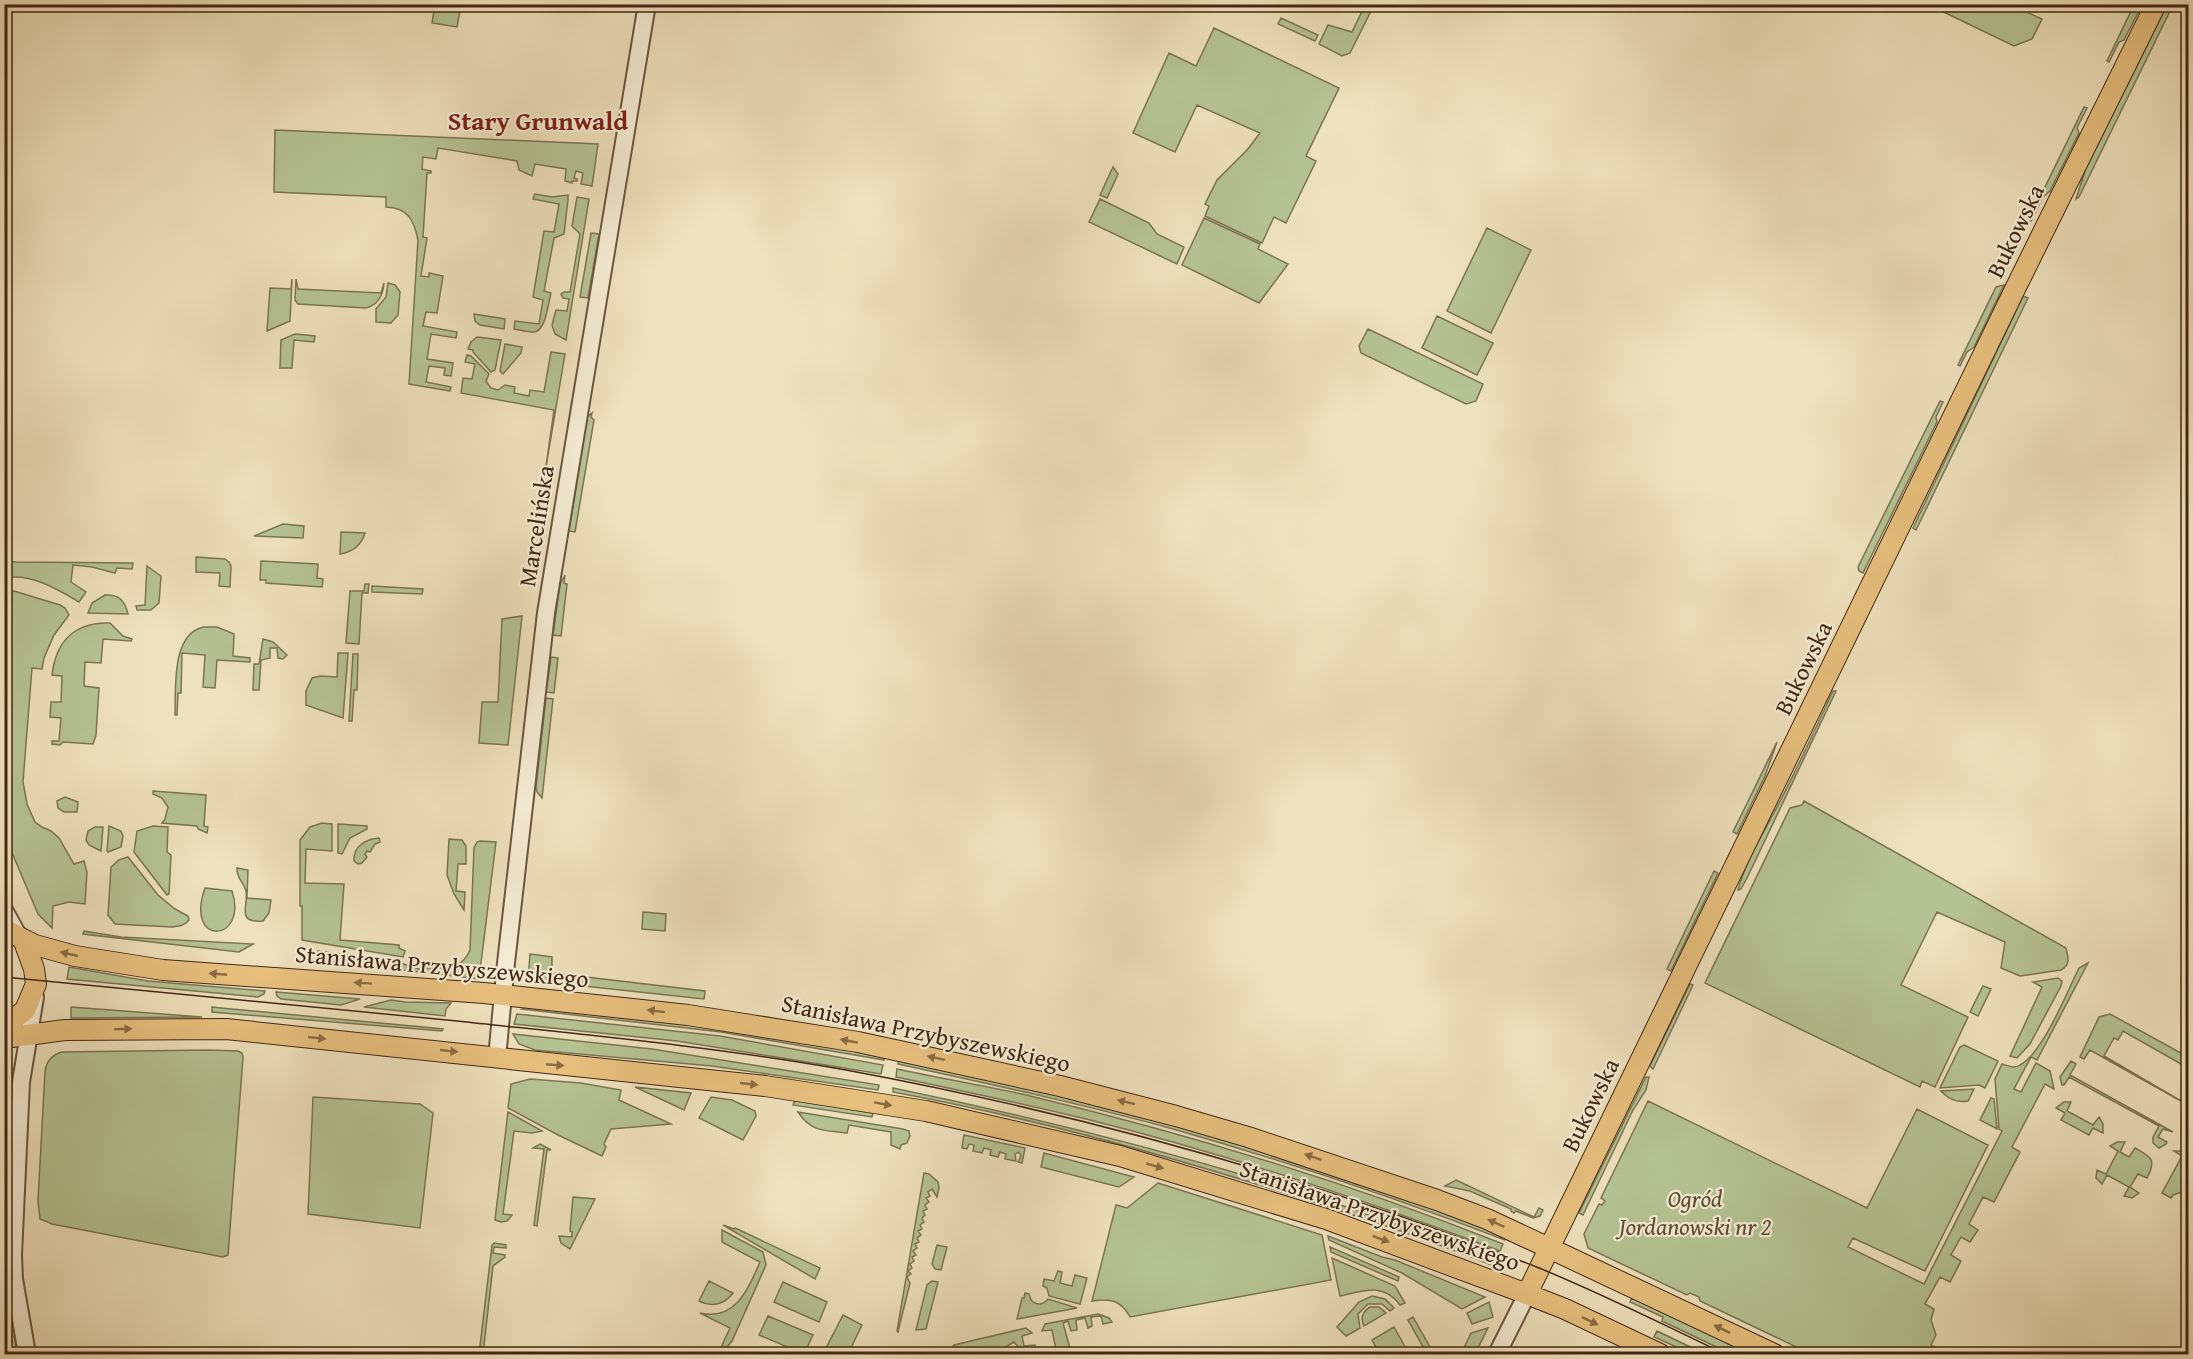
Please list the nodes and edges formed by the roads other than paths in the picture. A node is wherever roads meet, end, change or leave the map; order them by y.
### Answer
1 (647, 4) edge
2 (2156, 4) edge
3 (4, 910) edge
4 (16, 935) edge
5 (36, 986) junction
6 (502, 995) junction
7 (4, 1027) edge
8 (28, 1035) junction
9 (4, 1038) edge
10 (497, 1058) junction
11 (1549, 1248) junction
12 (1527, 1293) junction
13 (27, 1354) edge
14 (1497, 1354) edge
15 (1660, 1354) edge
16 (1774, 1354) edge

1 - 6 street, Marcelińska
2 - 11 main road, Bukowska
3 - 4 street
4 - 5 main road
6 -> 4 main road, Stanisława Przybyszewskiego
5 - 7 main road
5 - 8 street
6 - 10 street, Marcelińska
11 -> 6 main road, Stanisława Przybyszewskiego
8 - 9 main road, Stanisława Przybyszewskiego
8 -> 10 main road, Stanisława Przybyszewskiego
8 - 13 street
10 -> 12 main road, Stanisława Przybyszewskiego
11 - 12 main road, Bukowska
16 -> 11 main road, Stanisława Przybyszewskiego
12 - 14 street, Bukowska
12 -> 15 main road, Stanisława Przybyszewskiego

